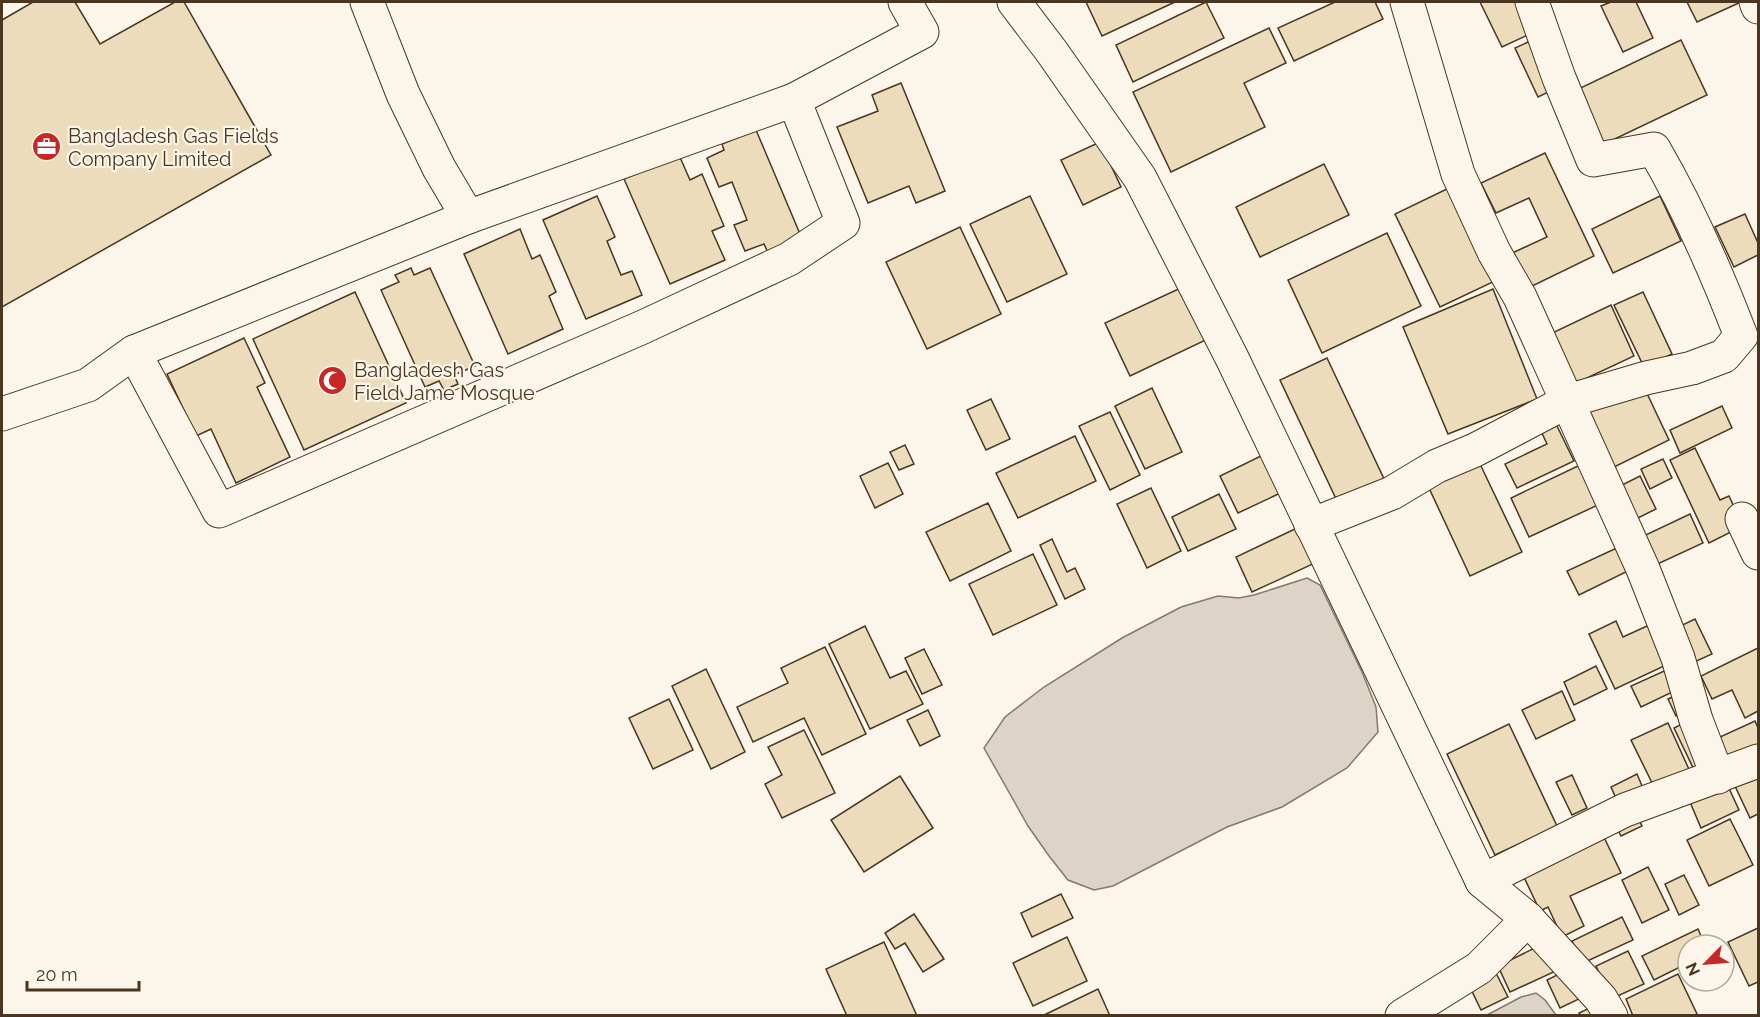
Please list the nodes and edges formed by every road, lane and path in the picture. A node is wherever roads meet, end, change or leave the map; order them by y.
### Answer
1 (367, 2) edge
2 (905, 2) edge
3 (1014, 2) edge
4 (1407, 2) edge
5 (1532, 2) edge
6 (1756, 2) edge
7 (1758, 7) edge
8 (794, 100) junction
9 (468, 218) junction
10 (134, 352) junction
11 (1568, 401) junction
12 (2, 414) edge
13 (1742, 519) dead end
14 (1311, 525) junction
15 (1758, 553) edge
16 (1758, 761) edge
17 (1718, 777) junction
18 (1482, 882) junction
19 (1528, 919) junction
20 (1402, 1016) edge
21 (1611, 1016) edge

1 - 9 street
2 - 8 street
3 - 14 street
4 - 11 street
5 - 11 street
6 - 7 street
8 - 9 street
8 - 10 street
9 - 10 street
10 - 12 street
11 - 14 street
11 - 17 street
13 - 15 street
14 - 18 street
16 - 17 street
17 - 18 street
18 - 19 street
19 - 20 street
19 - 21 street

